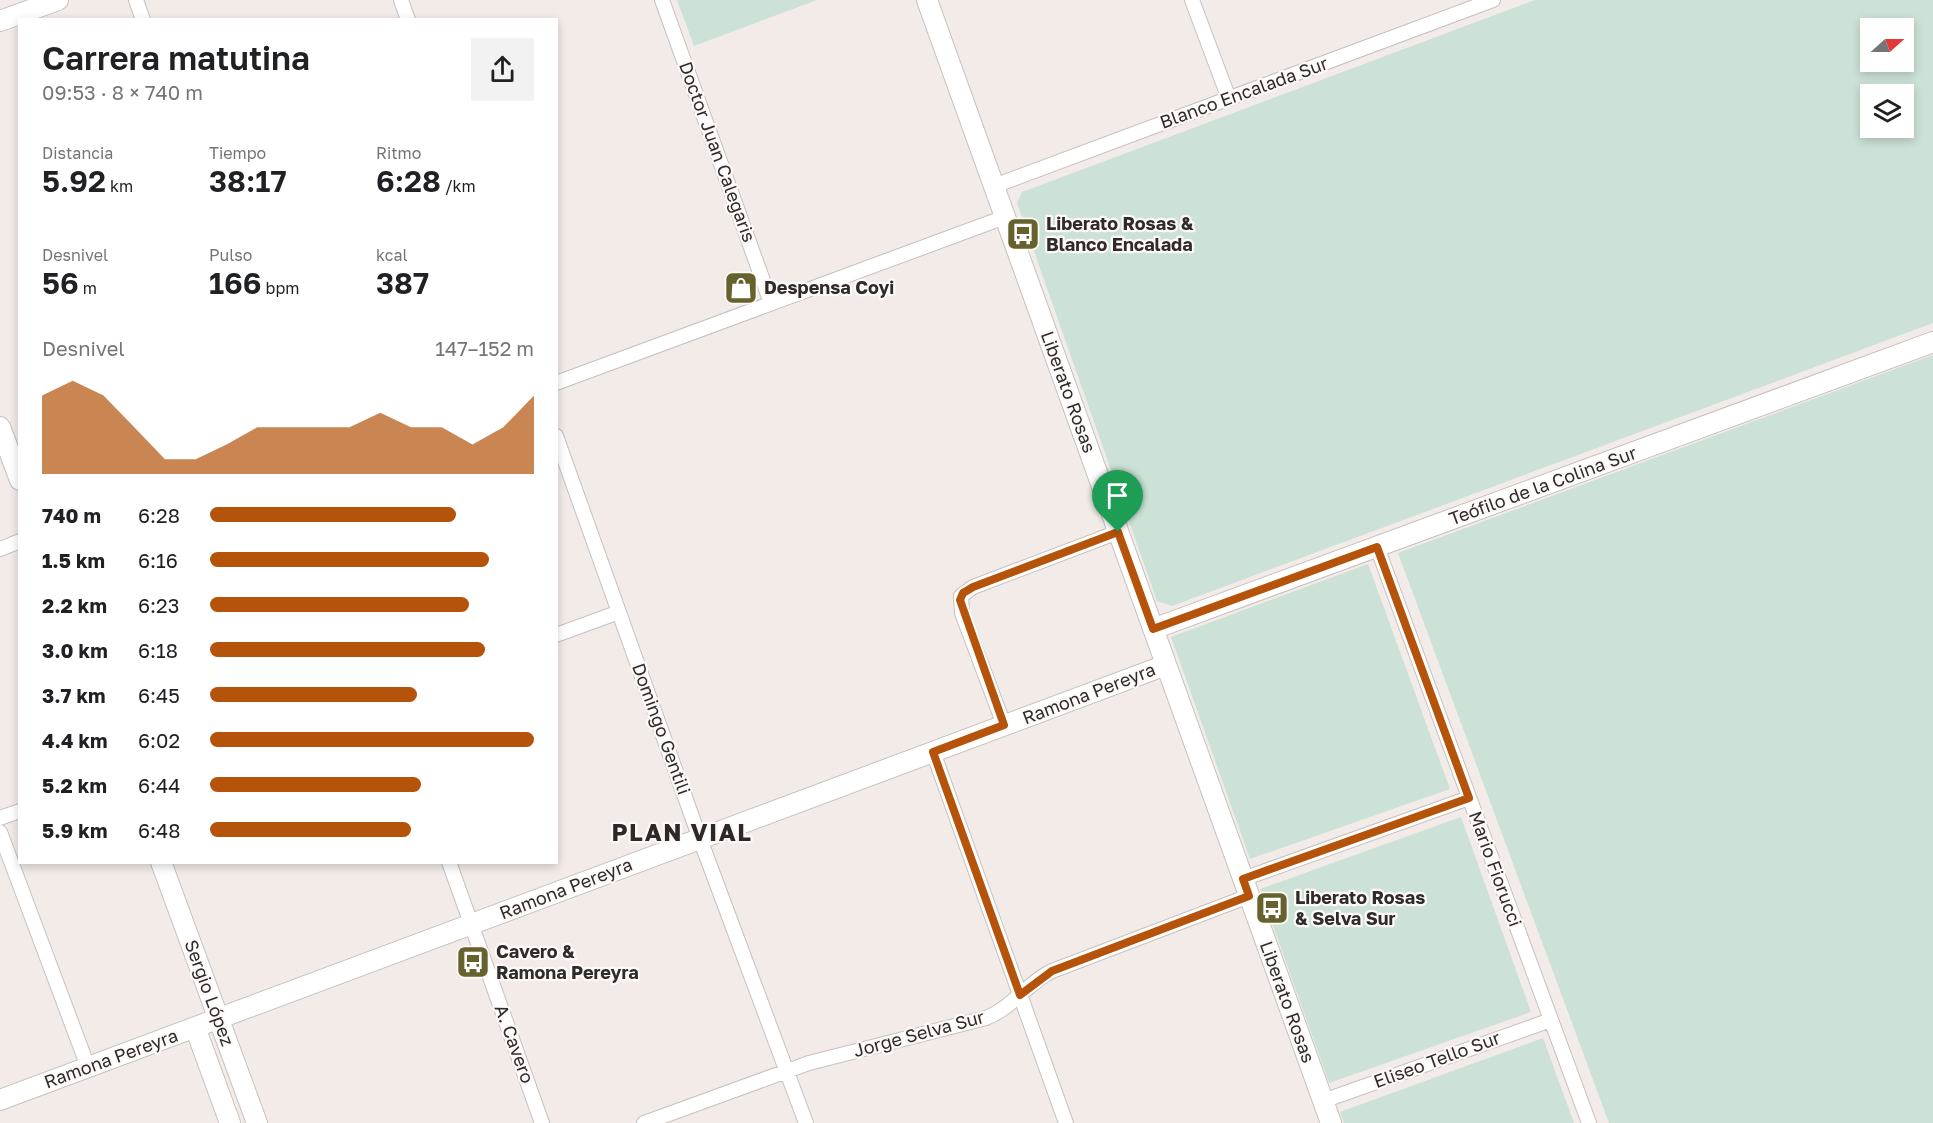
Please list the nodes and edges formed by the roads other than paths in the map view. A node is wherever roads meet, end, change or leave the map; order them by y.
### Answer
1 (58, 0) edge
2 (135, 0) edge
3 (401, 0) edge
4 (662, 0) edge
5 (927, 0) edge
6 (1192, 0) edge
7 (1493, 0) edge
8 (142, 18) edge
9 (407, 18) edge
10 (0, 21) edge
11 (1229, 99) junction
12 (994, 186) junction
13 (1005, 217) junction
14 (771, 303) junction
15 (1933, 342) edge
16 (558, 382) edge
17 (0, 427) edge
18 (558, 442) edge
19 (18, 475) edge
20 (1118, 532) junction
21 (18, 543) edge
22 (1377, 547) junction
23 (0, 549) edge
24 (619, 612) junction
25 (1153, 629) junction
26 (558, 634) edge
27 (1166, 665) junction
28 (1004, 725) junction
29 (933, 752) junction
30 (1469, 798) junction
31 (18, 812) edge
32 (0, 818) edge
33 (0, 832) edge
34 (700, 839) junction
35 (162, 864) edge
36 (450, 864) edge
37 (1246, 887) junction
38 (471, 924) junction
39 (1020, 995) junction
40 (219, 1019) junction
41 (1551, 1020) junction
42 (195, 1027) junction
43 (88, 1067) junction
44 (787, 1071) junction
45 (0, 1100) edge
46 (1323, 1101) junction
47 (230, 1123) edge
48 (257, 1123) edge
49 (542, 1123) edge
50 (644, 1123) edge
51 (806, 1123) edge
52 (1066, 1123) edge
53 (1330, 1123) edge
54 (1589, 1123) edge

1 - 10 street
2 - 8 street
3 - 9 street
4 - 14 street, Doctor Juan Calegaris
5 - 12 street, Liberato Rosas
6 - 11 street
7 - 11 street, Blanco Encalada Sur
11 - 12 street, Blanco Encalada Sur
12 - 13 street, Liberato Rosas
13 - 14 street
13 - 20 street, Liberato Rosas
14 - 16 street
15 - 22 street, Teófilo de la Colina Sur
17 - 19 street
18 - 24 street, Domingo Gentili
20 - 25 street, Liberato Rosas
20 - 28 street
21 - 23 street
22 - 25 street, Teófilo de la Colina Sur
22 - 30 street, Mario Fiorucci
24 - 26 street
24 - 34 street, Domingo Gentili
25 - 27 street, Liberato Rosas
27 - 28 street, Ramona Pereyra
27 - 37 street, Liberato Rosas
28 - 29 street, Ramona Pereyra
29 - 34 street, Ramona Pereyra
29 - 39 street
30 - 37 street, Jorge Selva Sur
30 - 41 street, Mario Fiorucci
31 - 32 street
33 - 43 street
34 - 38 street, Ramona Pereyra
34 - 44 street, Domingo Gentili
35 - 40 street, Sergio López
36 - 38 street, A. Cavero
37 - 39 street, Jorge Selva Sur
37 - 46 street, Liberato Rosas
38 - 40 street, Ramona Pereyra
38 - 49 street, A. Cavero
39 - 44 street, Jorge Selva Sur
39 - 52 street
40 - 42 street, Ramona Pereyra
40 - 48 street, Sergio López
41 - 46 street, Eliseo Tello Sur
41 - 54 street, Mario Fiorucci
42 - 43 street, Ramona Pereyra
42 - 47 street, Sergio López
43 - 45 street, Ramona Pereyra
44 - 50 street, Jorge Selva Sur
44 - 51 street, Domingo Gentili
46 - 53 street, Liberato Rosas

